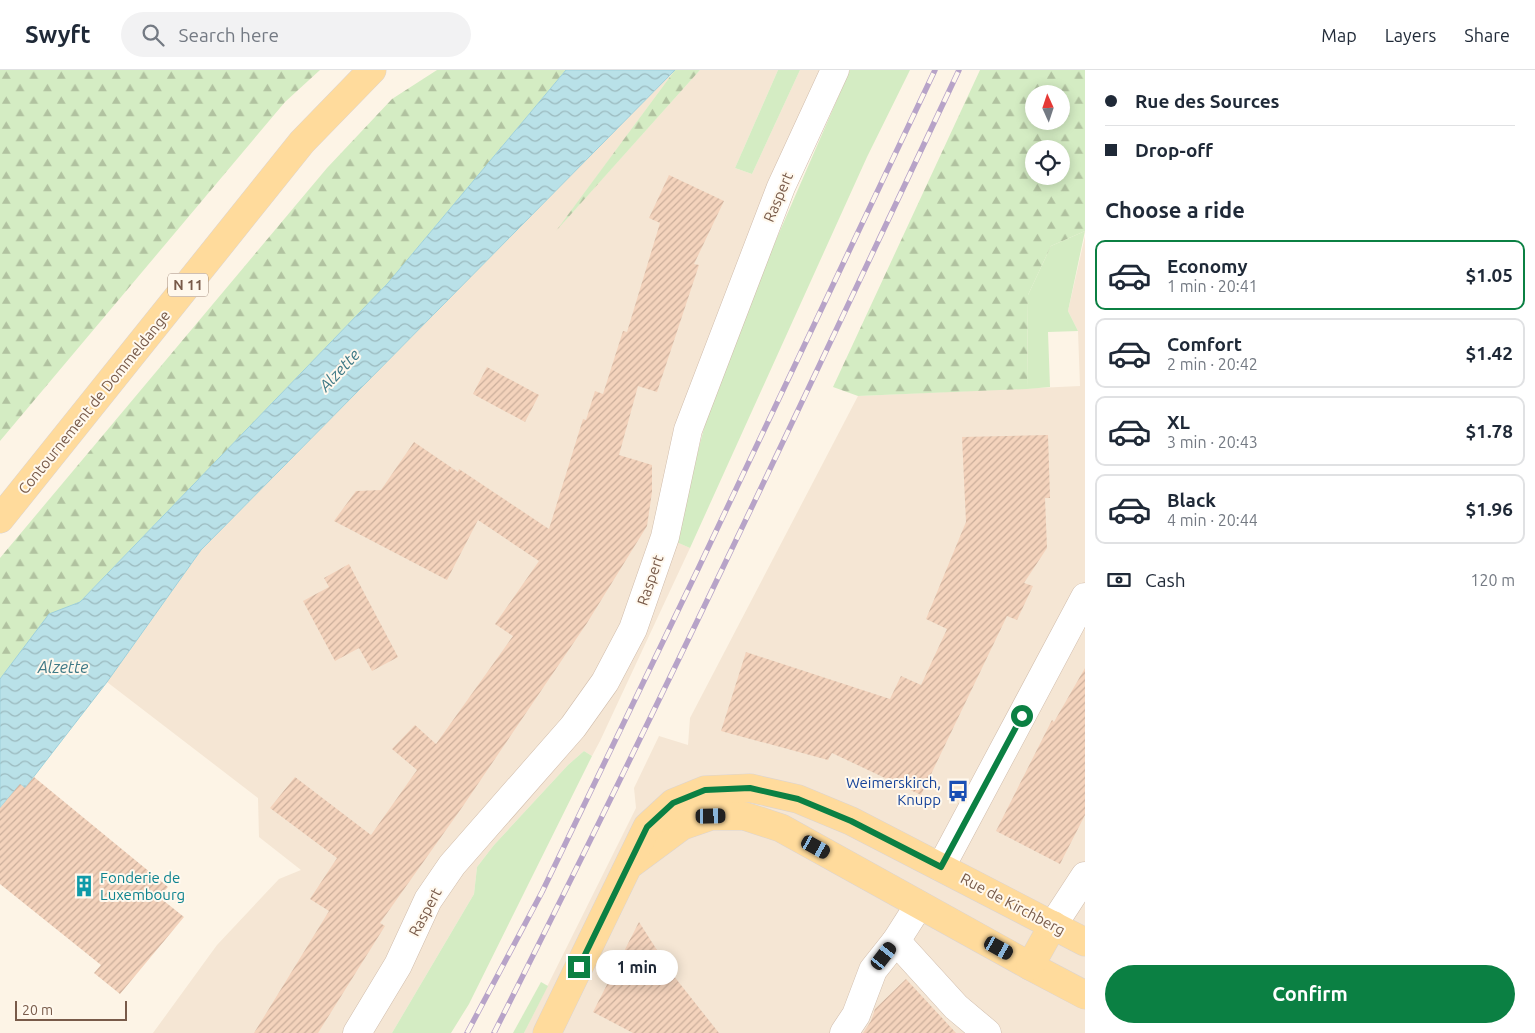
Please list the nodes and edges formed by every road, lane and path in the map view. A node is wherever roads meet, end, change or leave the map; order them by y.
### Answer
1 (372, 70) edge
2 (835, 70) edge
3 (5, 512) edge
4 (1085, 598) edge
5 (626, 867) junction
6 (941, 867) junction
7 (1085, 876) edge
8 (919, 905) junction
9 (1053, 925) junction
10 (896, 941) junction
11 (1085, 942) edge
12 (1030, 966) junction
13 (1085, 994) edge
14 (357, 1033) edge
15 (547, 1033) edge
16 (844, 1033) edge
17 (987, 1033) edge

1 - 3 main road, Contournement de Dommeldange / N 11
2 - 14 street, Raspert
4 - 6 street
5 - 6 main road, Rue de Kirchberg
5 - 8 main road
5 - 15 main road, Rue de Kirchberg
6 - 8 main road
6 - 9 main road, Rue de Kirchberg
7 - 9 street
8 - 10 street
8 - 12 main road
9 - 11 main road, Rue de Kirchberg
9 - 12 main road
10 - 16 street
10 - 17 street
12 - 13 main road

